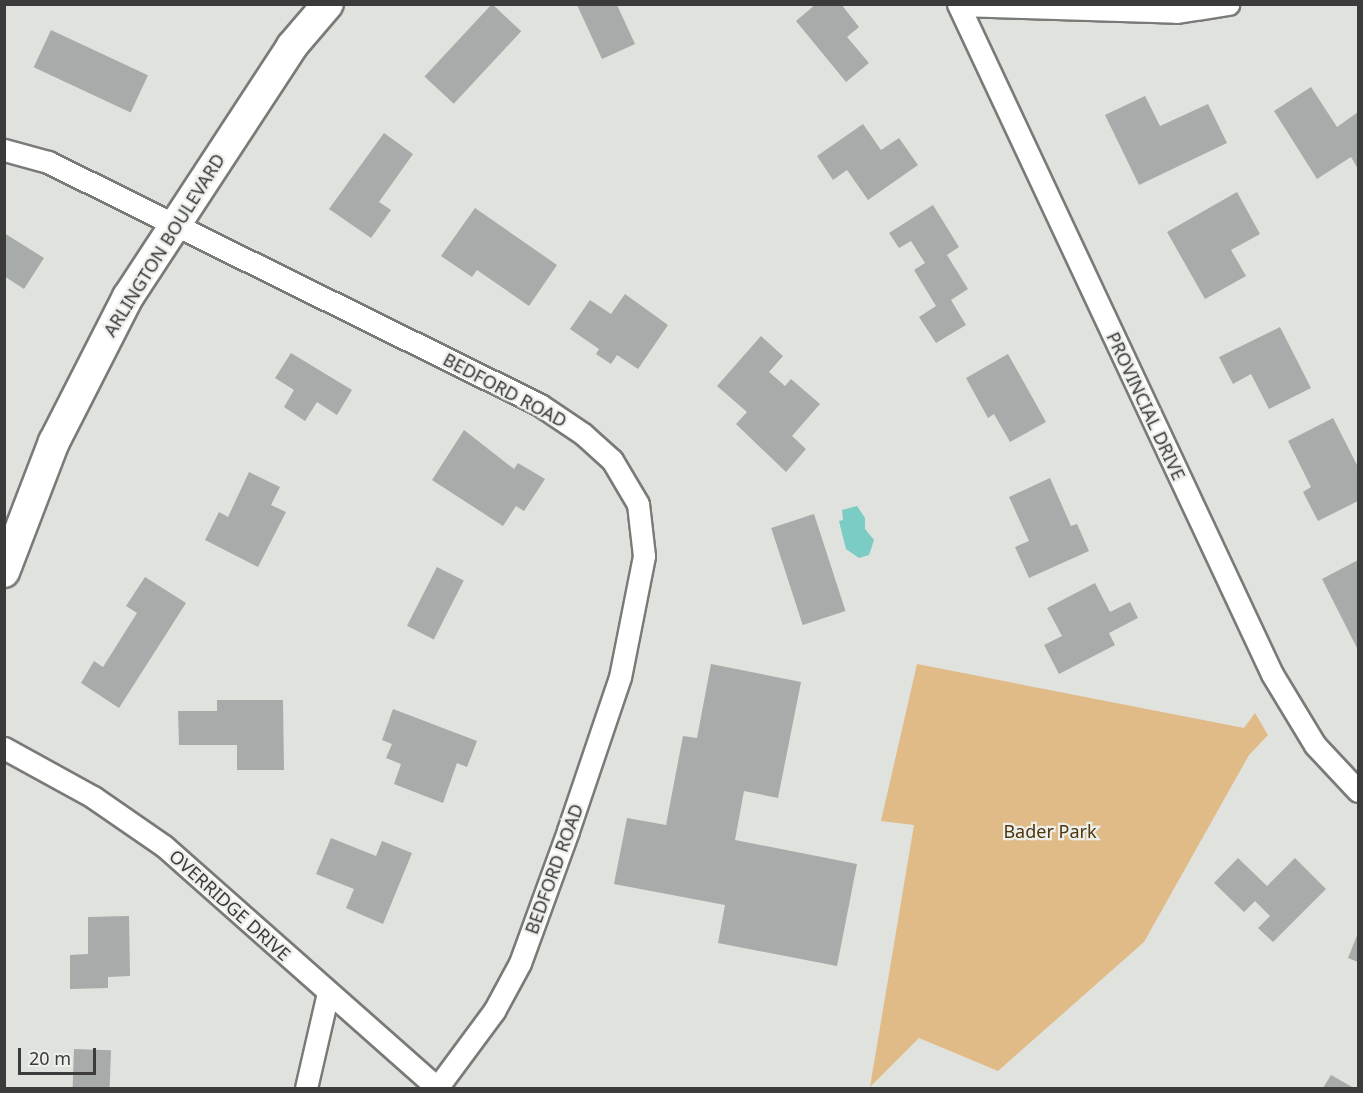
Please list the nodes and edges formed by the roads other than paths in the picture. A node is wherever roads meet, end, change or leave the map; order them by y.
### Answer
1 (328, 4) edge
2 (1228, 4) edge
3 (959, 5) edge
4 (4, 150) edge
5 (176, 224) junction
6 (4, 572) edge
7 (4, 748) edge
8 (1359, 791) edge
9 (328, 993) junction
10 (437, 1088) edge
11 (306, 1089) edge

1 - 5 street, ARLINGTON BOULEVARD
2 - 3 street
3 - 8 street, PROVINCIAL DRIVE
4 - 5 street, BEDFORD ROAD
5 - 6 street, ARLINGTON BOULEVARD
5 - 10 street, BEDFORD ROAD
7 - 9 street, OVERRIDGE DRIVE
9 - 10 street, OVERRIDGE DRIVE
9 - 11 street

